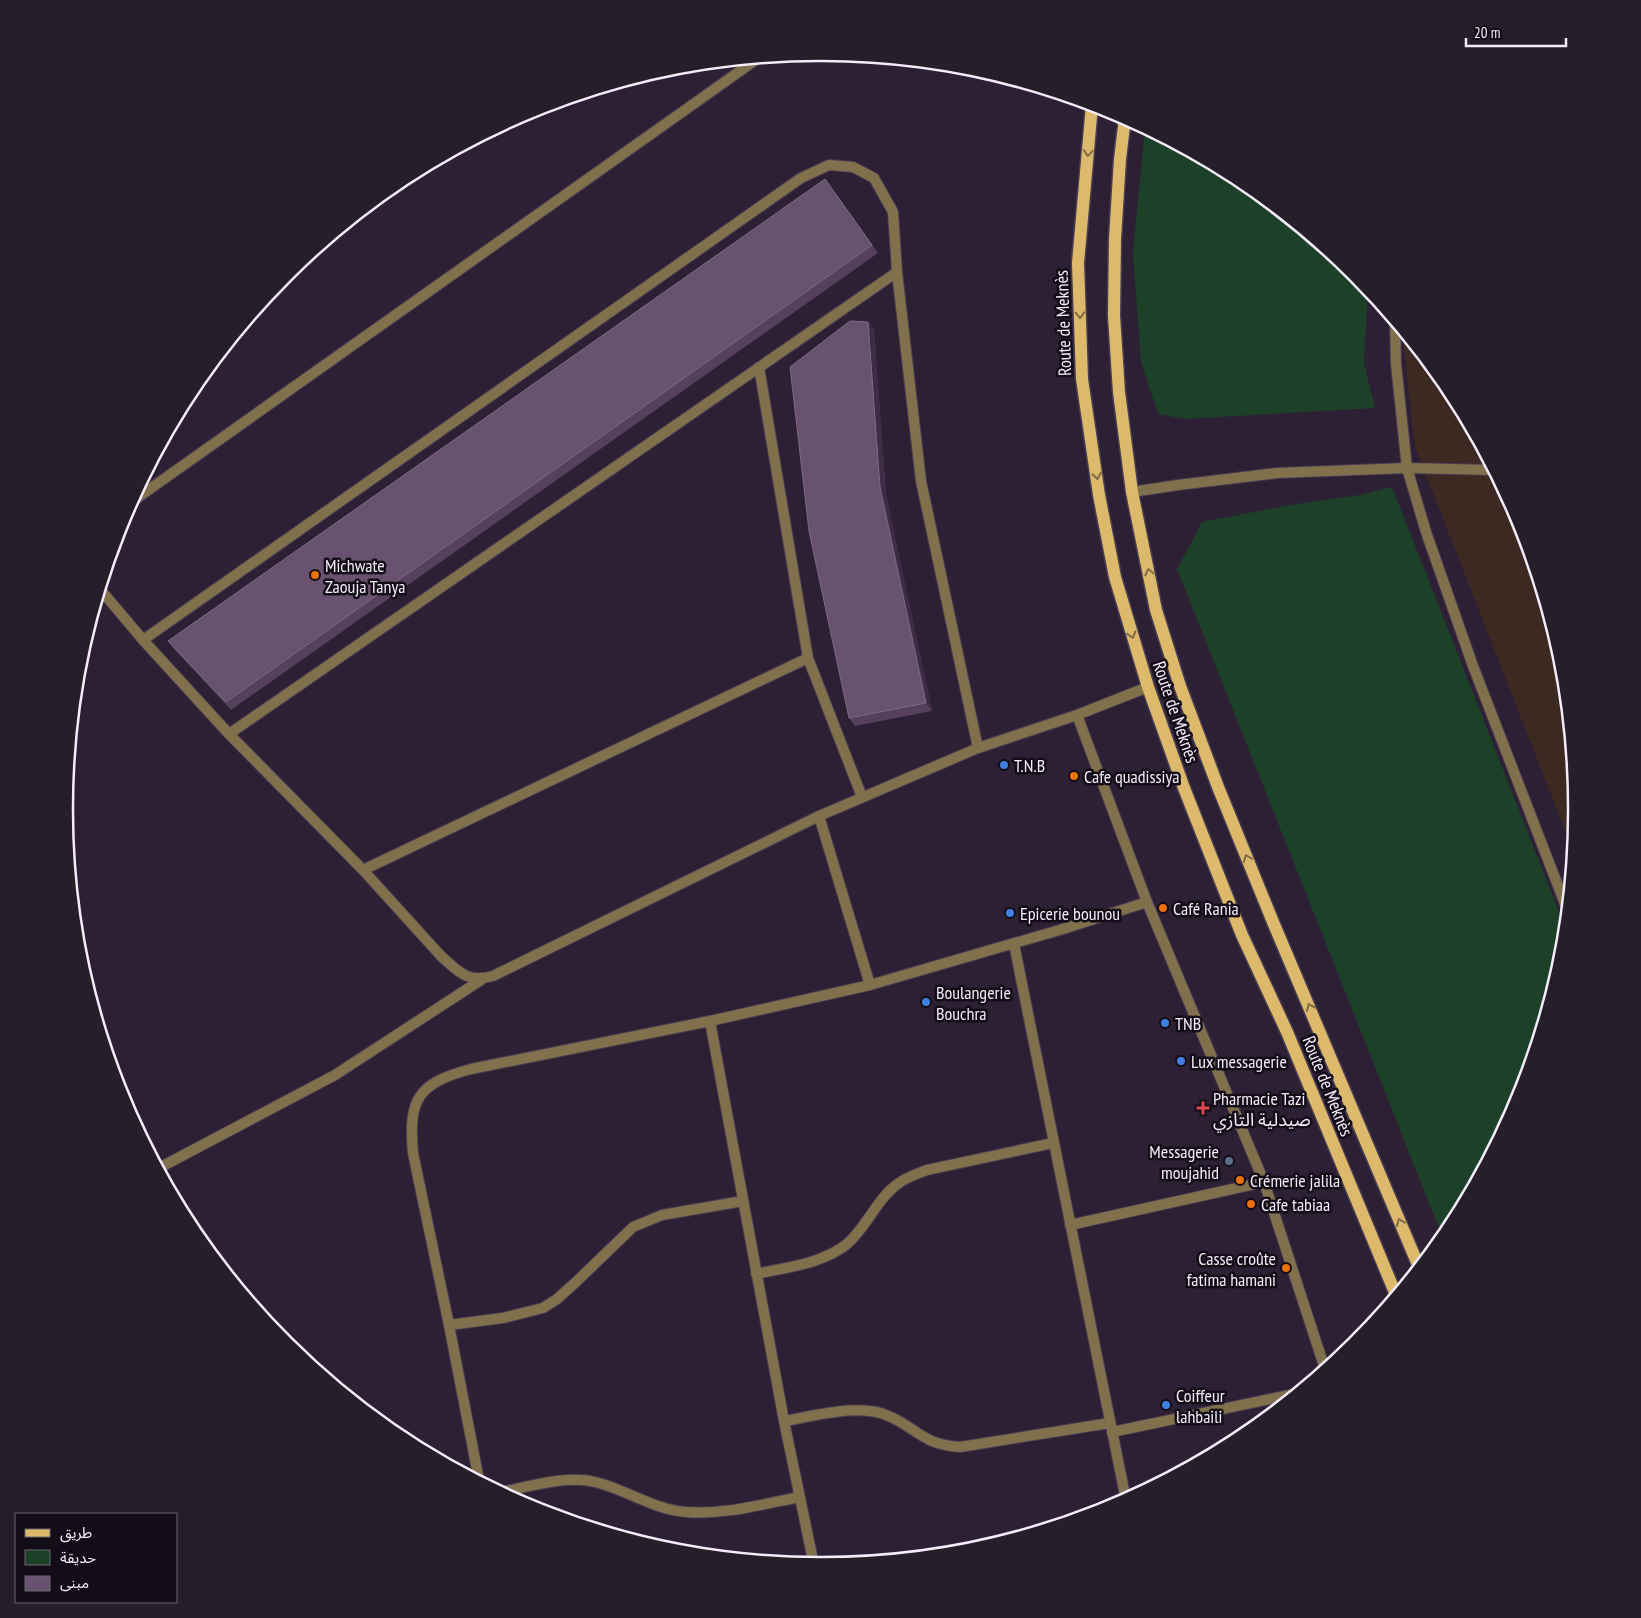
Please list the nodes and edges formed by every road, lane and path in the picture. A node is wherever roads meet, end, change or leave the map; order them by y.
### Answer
1 (748, 65) edge
2 (1091, 112) edge
3 (1124, 126) edge
4 (897, 272) junction
5 (1394, 330) edge
6 (759, 367) junction
7 (1407, 468) junction
8 (1487, 470) edge
9 (1132, 492) junction
10 (143, 494) edge
11 (104, 594) edge
12 (143, 640) junction
13 (808, 658) junction
14 (1148, 687) junction
15 (1078, 716) junction
16 (229, 734) junction
17 (978, 748) junction
18 (862, 797) junction
19 (819, 816) junction
20 (364, 870) junction
21 (1563, 898) edge
22 (1148, 902) junction
23 (1014, 944) junction
24 (483, 978) junction
25 (870, 985) junction
26 (710, 1021) junction
27 (1053, 1143) junction
28 (164, 1166) edge
29 (1264, 1182) junction
30 (743, 1200) junction
31 (1070, 1225) junction
32 (1417, 1260) edge
33 (756, 1274) junction
34 (1394, 1289) edge
35 (449, 1326) junction
36 (1323, 1363) edge
37 (1283, 1396) edge
38 (784, 1421) junction
39 (1111, 1427) junction
40 (478, 1473) edge
41 (512, 1490) edge
42 (1124, 1492) edge
43 (800, 1498) junction
44 (812, 1557) edge

1 - 10 street
2 -> 14 main road, Route de Meknès
3 - 9 main road, Route de Meknès
4 - 6 street
4 - 12 street
4 - 17 street
5 - 7 street
6 - 13 street
6 - 16 street
7 - 8 street
7 - 9 street
7 - 21 street
32 -> 9 main road, Route de Meknès
11 - 12 street
12 - 16 street
13 - 18 street
13 - 20 street
14 - 15 street
14 - 34 main road, Route de Meknès
15 - 17 street
15 - 22 street
16 - 20 street
17 - 18 street
18 - 19 street
19 - 24 street
19 - 25 street
20 - 24 street
22 - 23 street
22 - 29 street
23 - 25 street
23 - 27 street
24 - 28 street
25 - 26 street
26 - 30 street
26 - 35 street
27 - 31 street
27 - 33 street
29 - 31 street
29 - 36 street
30 - 33 street
30 - 35 street
31 - 39 street
33 - 38 street
35 - 40 street
37 - 39 street
38 - 39 street
38 - 43 street
39 - 42 street
41 - 43 street
43 - 44 street

